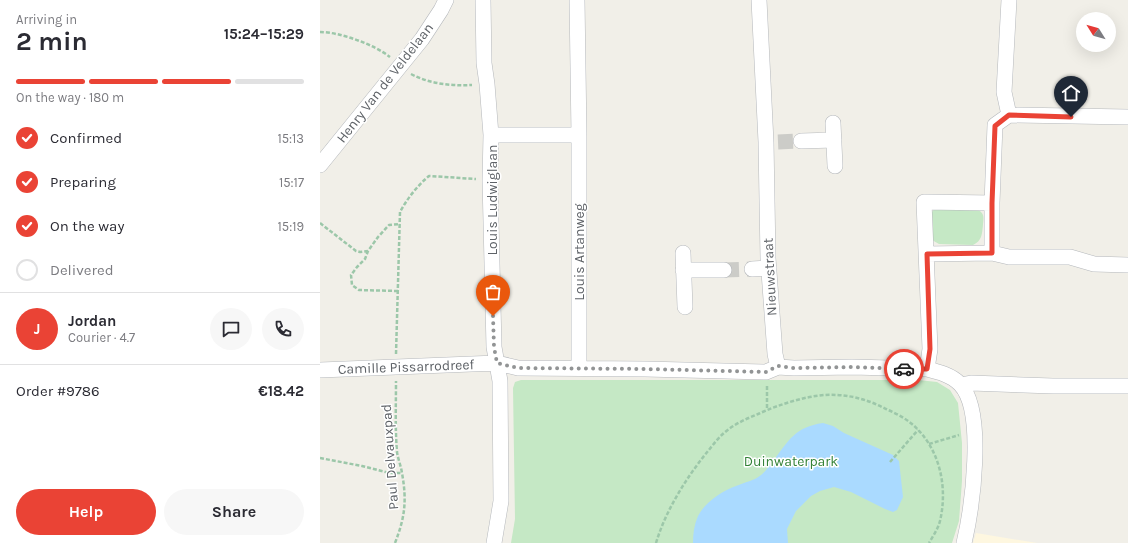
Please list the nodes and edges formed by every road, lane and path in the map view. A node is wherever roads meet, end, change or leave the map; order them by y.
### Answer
1 (446, 0) edge
2 (483, 0) edge
3 (577, 0) edge
4 (760, 0) edge
5 (1009, 0) edge
6 (320, 32) edge
7 (401, 66) junction
8 (488, 84) junction
9 (1009, 115) junction
10 (1128, 118) edge
11 (833, 123) dead end
12 (491, 135) junction
13 (579, 135) junction
14 (834, 140) junction
15 (801, 142) tunnel mouth
16 (320, 165) edge
17 (835, 166) dead end
18 (490, 180) junction
19 (992, 203) junction
20 (320, 223) edge
21 (400, 224) junction
22 (368, 251) junction
23 (683, 253) dead end
24 (992, 253) junction
25 (927, 254) junction
26 (1128, 265) edge
27 (769, 268) junction
28 (752, 269) tunnel mouth
29 (683, 270) junction
30 (724, 270) tunnel mouth
31 (398, 291) junction
32 (685, 307) dead end
33 (497, 363) junction
34 (396, 368) junction
35 (579, 368) junction
36 (772, 369) junction
37 (927, 369) junction
38 (320, 370) edge
39 (961, 385) junction
40 (1128, 386) edge
41 (767, 410) junction
42 (918, 430) junction
43 (974, 431) junction
44 (929, 444) junction
45 (320, 458) edge
46 (890, 462) dead end
47 (402, 473) junction
48 (395, 543) edge
49 (494, 543) edge
50 (656, 543) edge
51 (929, 543) edge
52 (964, 543) edge

1 - 7 street, Henry Van de Veldelaan
2 - 8 street, Louis Ludwiglaan
3 - 13 street, Louis Artanweg
4 - 27 street, Nieuwstraat
5 - 9 street
6 - 7 path
7 - 8 path
7 - 16 street, Henry Van de Veldelaan
8 - 12 street, Louis Ludwiglaan
9 - 10 street
9 - 19 street
11 - 14 street
12 - 13 street
12 - 18 street, Louis Ludwiglaan
13 - 35 street, Louis Artanweg
14 - 15 street
14 - 17 street
18 - 21 path, Paul Delvauxpad
18 - 33 street, Louis Ludwiglaan
19 - 24 street
19 - 25 street
20 - 22 path
21 - 22 path
21 - 31 path, Paul Delvauxpad
22 - 31 path
23 - 29 street
24 - 25 street
24 - 26 street
25 - 37 street
27 - 28 street
27 - 36 street, Nieuwstraat
29 - 30 street
29 - 32 street
31 - 34 path, Paul Delvauxpad
33 - 34 street, Camille Pissarrodreef
33 - 35 street, Camille Pissarrodreef
33 - 49 street, Louis Ludwiglaan
34 - 38 street, Camille Pissarrodreef
34 - 47 path, Paul Delvauxpad
35 - 36 street, Camille Pissarrodreef
36 - 37 street
36 - 41 path
37 - 39 street
39 - 40 street
39 - 43 street
41 - 42 path
41 - 50 path
42 - 44 path
42 - 46 path
43 - 44 path
43 - 52 street
44 - 51 path
45 - 47 path
47 - 48 path, Paul Delvauxpad

